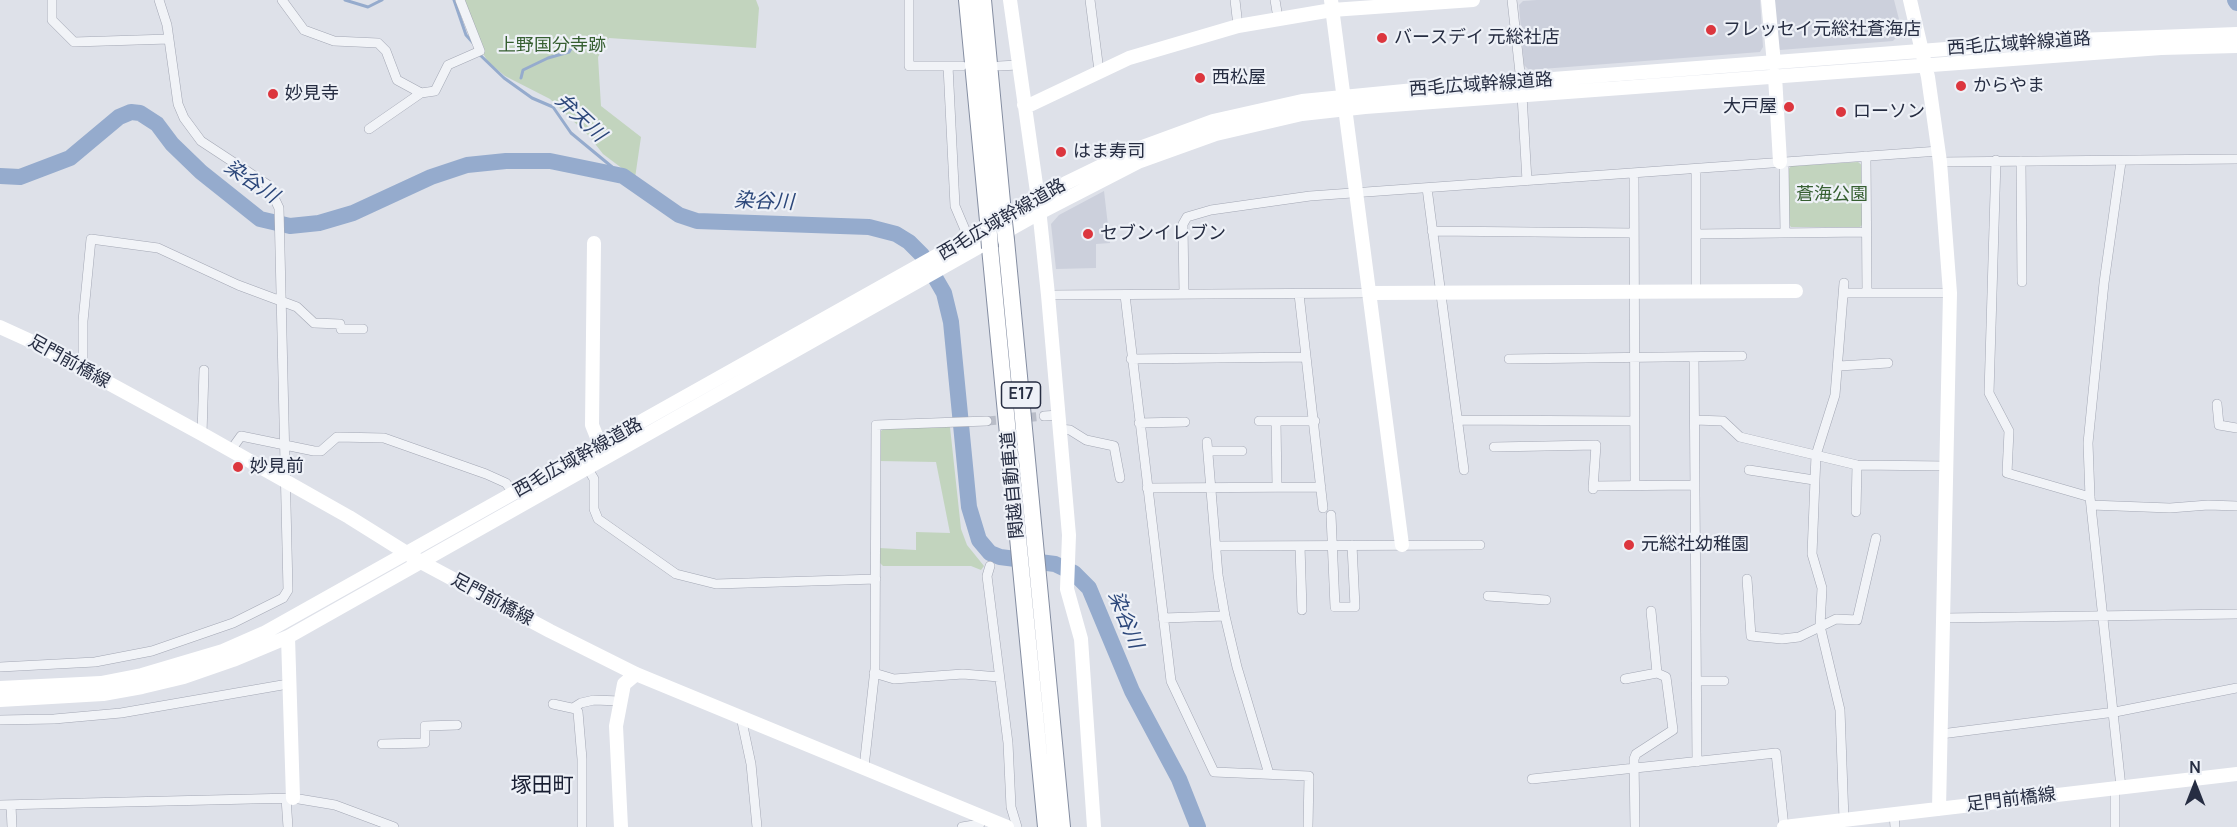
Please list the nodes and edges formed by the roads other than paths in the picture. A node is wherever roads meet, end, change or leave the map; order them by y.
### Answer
1 (52, 0) edge
2 (159, 0) edge
3 (282, 0) edge
4 (460, 0) edge
5 (909, 0) edge
6 (967, 0) edge
7 (983, 0) edge
8 (1010, 0) edge
9 (1090, 0) edge
10 (1235, 0) edge
11 (1275, 0) edge
12 (1473, 0) edge
13 (1512, 0) edge
14 (1768, 0) edge
15 (1910, 0) edge
16 (1456, 1) edge
17 (1331, 5) edge
18 (1278, 18) junction
19 (1239, 26) junction
20 (169, 39) junction
21 (2235, 40) edge
22 (1925, 58) junction
23 (1018, 65) junction
24 (948, 66) junction
25 (962, 66) dead end
26 (999, 66) dead end
27 (1099, 70) junction
28 (1774, 70) junction
29 (1521, 89) junction
30 (421, 93) junction
31 (1345, 102) junction
32 (1024, 105) junction
33 (369, 129) dead end
34 (1866, 156) junction
35 (1939, 157) junction
36 (2237, 159) edge
37 (1996, 160) junction
38 (2021, 161) junction
39 (1782, 162) junction
40 (2121, 162) junction
41 (1696, 169) junction
42 (1634, 173) junction
43 (1527, 181) junction
44 (1427, 188) junction
45 (1357, 192) junction
46 (1038, 199) junction
47 (1039, 213) junction
48 (996, 217) junction
49 (1432, 231) junction
50 (1866, 232) junction
51 (1634, 233) junction
52 (1785, 233) junction
53 (1697, 234) junction
54 (969, 239) junction
55 (594, 243) dead end
56 (942, 260) junction
57 (919, 273) junction
58 (2022, 282) dead end
59 (1796, 291) dead end
60 (1370, 293) junction
61 (1440, 293) junction
62 (1634, 293) junction
63 (1696, 293) junction
64 (1867, 293) junction
65 (1950, 293) junction
66 (1184, 294) junction
67 (1299, 294) junction
68 (1048, 295) junction
69 (1125, 295) junction
70 (281, 302) junction
71 (0, 327) edge
72 (363, 329) dead end
73 (1306, 357) junction
74 (1634, 357) junction
75 (1694, 357) junction
76 (1742, 357) dead end
77 (1131, 359) junction
78 (1509, 359) dead end
79 (1888, 363) dead end
80 (1839, 366) junction
81 (83, 369) junction
82 (204, 370) dead end
83 (2217, 404) dead end
84 (1044, 416) tunnel mouth
85 (1457, 420) junction
86 (1695, 420) junction
87 (987, 421) tunnel mouth
88 (1259, 421) dead end
89 (1276, 421) junction
90 (1315, 421) junction
91 (1634, 421) junction
92 (1059, 422) junction
93 (1185, 422) dead end
94 (1139, 423) junction
95 (2237, 428) edge
96 (202, 434) junction
97 (600, 445) junction
98 (285, 446) junction
99 (1494, 447) dead end
100 (231, 450) junction
101 (1242, 451) dead end
102 (1816, 455) junction
103 (1857, 465) junction
104 (1948, 466) junction
105 (588, 469) junction
106 (1464, 470) dead end
107 (1749, 470) dead end
108 (1120, 478) dead end
109 (284, 480) junction
110 (1814, 480) junction
111 (1635, 485) junction
112 (1695, 485) junction
113 (1212, 487) junction
114 (1277, 487) junction
115 (1321, 487) junction
116 (1148, 488) junction
117 (514, 494) junction
118 (2091, 501) junction
119 (2237, 506) edge
120 (1323, 508) dead end
121 (1856, 512) dead end
122 (1331, 515) dead end
123 (1876, 538) dead end
124 (1352, 545) junction
125 (1402, 545) junction
126 (1480, 545) dead end
127 (1216, 546) junction
128 (1300, 546) junction
129 (1331, 546) junction
130 (406, 554) junction
131 (421, 562) junction
132 (990, 566) dead end
133 (876, 579) junction
134 (1747, 579) dead end
135 (1488, 596) dead end
136 (1546, 600) dead end
137 (1302, 610) dead end
138 (1651, 611) dead end
139 (2237, 614) edge
140 (1225, 616) junction
141 (2103, 617) junction
142 (1163, 618) junction
143 (1945, 618) junction
144 (1820, 626) junction
145 (288, 637) junction
146 (0, 667) edge
147 (874, 673) junction
148 (1657, 673) junction
149 (636, 674) junction
150 (999, 677) junction
151 (1625, 679) dead end
152 (1696, 681) junction
153 (1725, 681) dead end
154 (288, 684) junction
155 (0, 688) edge
156 (2237, 688) edge
157 (0, 700) edge
158 (620, 700) junction
159 (553, 704) dead end
160 (573, 708) junction
161 (2115, 712) junction
162 (741, 717) junction
163 (0, 720) edge
164 (457, 725) dead end
165 (1941, 735) junction
166 (382, 744) dead end
167 (1697, 762) junction
168 (864, 767) junction
169 (1635, 770) junction
170 (1269, 774) junction
171 (2237, 774) edge
172 (1532, 779) dead end
173 (2118, 788) junction
174 (289, 798) junction
175 (0, 805) edge
176 (11, 805) junction
177 (1940, 809) junction
178 (983, 818) junction
179 (1844, 819) junction
180 (1894, 820) edge
181 (1054, 826) edge
182 (12, 827) edge
183 (288, 827) edge
184 (394, 827) edge
185 (582, 827) edge
186 (621, 827) edge
187 (757, 827) edge
188 (962, 827) edge
189 (1007, 827) edge
190 (1017, 827) edge
191 (1094, 827) edge
192 (1308, 827) edge
193 (1635, 827) edge
194 (1784, 827) edge
195 (2115, 827) edge

1 - 20 street
2 - 20 street
3 - 30 street
4 - 30 street
5 - 24 street
6 - 48 highway, 関越自動車道 / E17
7 - 48 highway, 関越自動車道 / E17
8 - 23 main road
9 - 27 street
10 - 19 street
11 - 18 street
12 - 16 main road
13 - 29 street
14 - 28 main road
15 - 22 main road
16 - 17 main road
17 - 18 main road
17 - 31 main road
18 - 19 main road
19 - 27 main road
20 - 70 street
21 - 22 main road, 西毛広域幹線道路
22 - 28 main road, 西毛広域幹線道路
22 - 35 main road
23 - 26 street
23 - 32 main road
24 - 25 street
24 - 54 street
27 - 32 main road
28 - 29 main road, 西毛広域幹線道路
28 - 39 main road
29 - 31 main road, 西毛広域幹線道路
29 - 43 street
30 - 33 street
31 - 45 main road
31 - 46 main road, 西毛広域幹線道路
31 - 47 main road, 西毛広域幹線道路
32 - 46 main road
34 - 35 street
34 - 39 street
34 - 50 street
35 - 37 street
35 - 65 main road
36 - 40 street
37 - 38 street
37 - 118 street
38 - 40 street
38 - 58 street
39 - 41 street
39 - 52 street
40 - 118 street
41 - 42 street
41 - 53 street
42 - 43 street
42 - 51 street
43 - 44 street
44 - 45 street
44 - 49 street
45 - 60 main road
45 - 66 street
46 - 47 main road
46 - 54 main road, 西毛広域幹線道路
47 - 56 main road, 西毛広域幹線道路
47 - 68 main road
48 - 181 highway, 関越自動車道 / E17, bridge
48 - 181 highway, 関越自動車道 / E17, bridge
49 - 51 street
49 - 61 street
50 - 52 street
50 - 64 street
51 - 62 street
52 - 53 street
53 - 63 street
54 - 56 main road, 西毛広域幹線道路
55 - 97 main road
56 - 57 main road, 西毛広域幹線道路
57 - 97 main road, 西毛広域幹線道路
57 - 105 main road, 西毛広域幹線道路
59 - 63 main road
60 - 61 main road
60 - 67 street
60 - 125 main road
61 - 62 main road
61 - 85 street
62 - 63 main road
62 - 74 street
64 - 65 street
64 - 80 street
65 - 104 main road
66 - 67 street
66 - 69 street
67 - 73 street
68 - 69 street
68 - 92 main road
69 - 77 street
70 - 72 street
70 - 81 street
70 - 98 street
71 - 81 main road, 足門前橋線
73 - 77 street
73 - 90 street
74 - 75 street
74 - 78 street
74 - 91 street
75 - 76 street
75 - 86 street
77 - 94 street
79 - 80 street
80 - 102 street
81 - 96 main road, 足門前橋線
82 - 96 street
83 - 95 street
84 - 92 street
85 - 91 street
85 - 106 street
86 - 102 street
86 - 112 street
87 - 133 street
88 - 89 street
89 - 90 street
89 - 114 street
90 - 115 street
91 - 111 street
92 - 108 street
92 - 191 main road
93 - 94 street
94 - 116 street
96 - 100 main road, 足門前橋線
97 - 117 main road, 西毛広域幹線道路
98 - 100 street
98 - 109 street
98 - 117 street
99 - 111 street
100 - 109 main road, 足門前橋線
101 - 113 street
102 - 103 street
102 - 110 street
103 - 104 street
103 - 121 street
104 - 143 main road
105 - 131 main road, 西毛広域幹線道路
105 - 133 street
107 - 110 street
109 - 130 main road, 足門前橋線
109 - 146 street
110 - 144 street
111 - 112 street
112 - 152 street
113 - 114 street
113 - 116 street
113 - 127 street
114 - 115 street
115 - 120 street
116 - 142 street
117 - 130 main road, 西毛広域幹線道路
118 - 119 street
118 - 141 street
122 - 129 street
123 - 144 street
124 - 125 street
124 - 129 street
124 - 129 street
125 - 126 street
127 - 128 street
127 - 140 street
128 - 129 street
128 - 137 street
130 - 131 main road, 足門前橋線
130 - 155 main road, 西毛広域幹線道路
131 - 145 main road, 西毛広域幹線道路
131 - 149 main road, 足門前橋線
132 - 150 street
133 - 147 street
134 - 144 street
135 - 136 street
138 - 148 street
139 - 141 street
140 - 142 street
140 - 170 street
141 - 143 street
141 - 161 street
142 - 170 street
143 - 165 main road
144 - 179 street
145 - 154 main road
145 - 157 main road, 西毛広域幹線道路
147 - 150 street
147 - 168 street
148 - 151 street
148 - 169 street
149 - 158 main road
149 - 162 main road, 足門前橋線
150 - 190 street
152 - 153 street
152 - 167 street
154 - 163 street
154 - 174 main road
156 - 161 street
158 - 160 street
158 - 186 main road
159 - 160 street
160 - 185 street
161 - 165 street
161 - 173 street
162 - 168 main road, 足門前橋線
162 - 187 street
164 - 166 street
165 - 177 main road
167 - 169 street
167 - 194 street
168 - 178 main road, 足門前橋線
169 - 172 street
169 - 193 street
170 - 192 street
171 - 173 main road, 足門前橋線
173 - 177 main road, 足門前橋線
173 - 195 street
174 - 176 street
174 - 183 street
174 - 184 street
175 - 176 street
176 - 182 street
177 - 180 main road, 足門前橋線
178 - 188 street
178 - 189 main road, 足門前橋線
179 - 180 main road, 足門前橋線
179 - 194 main road, 足門前橋線

